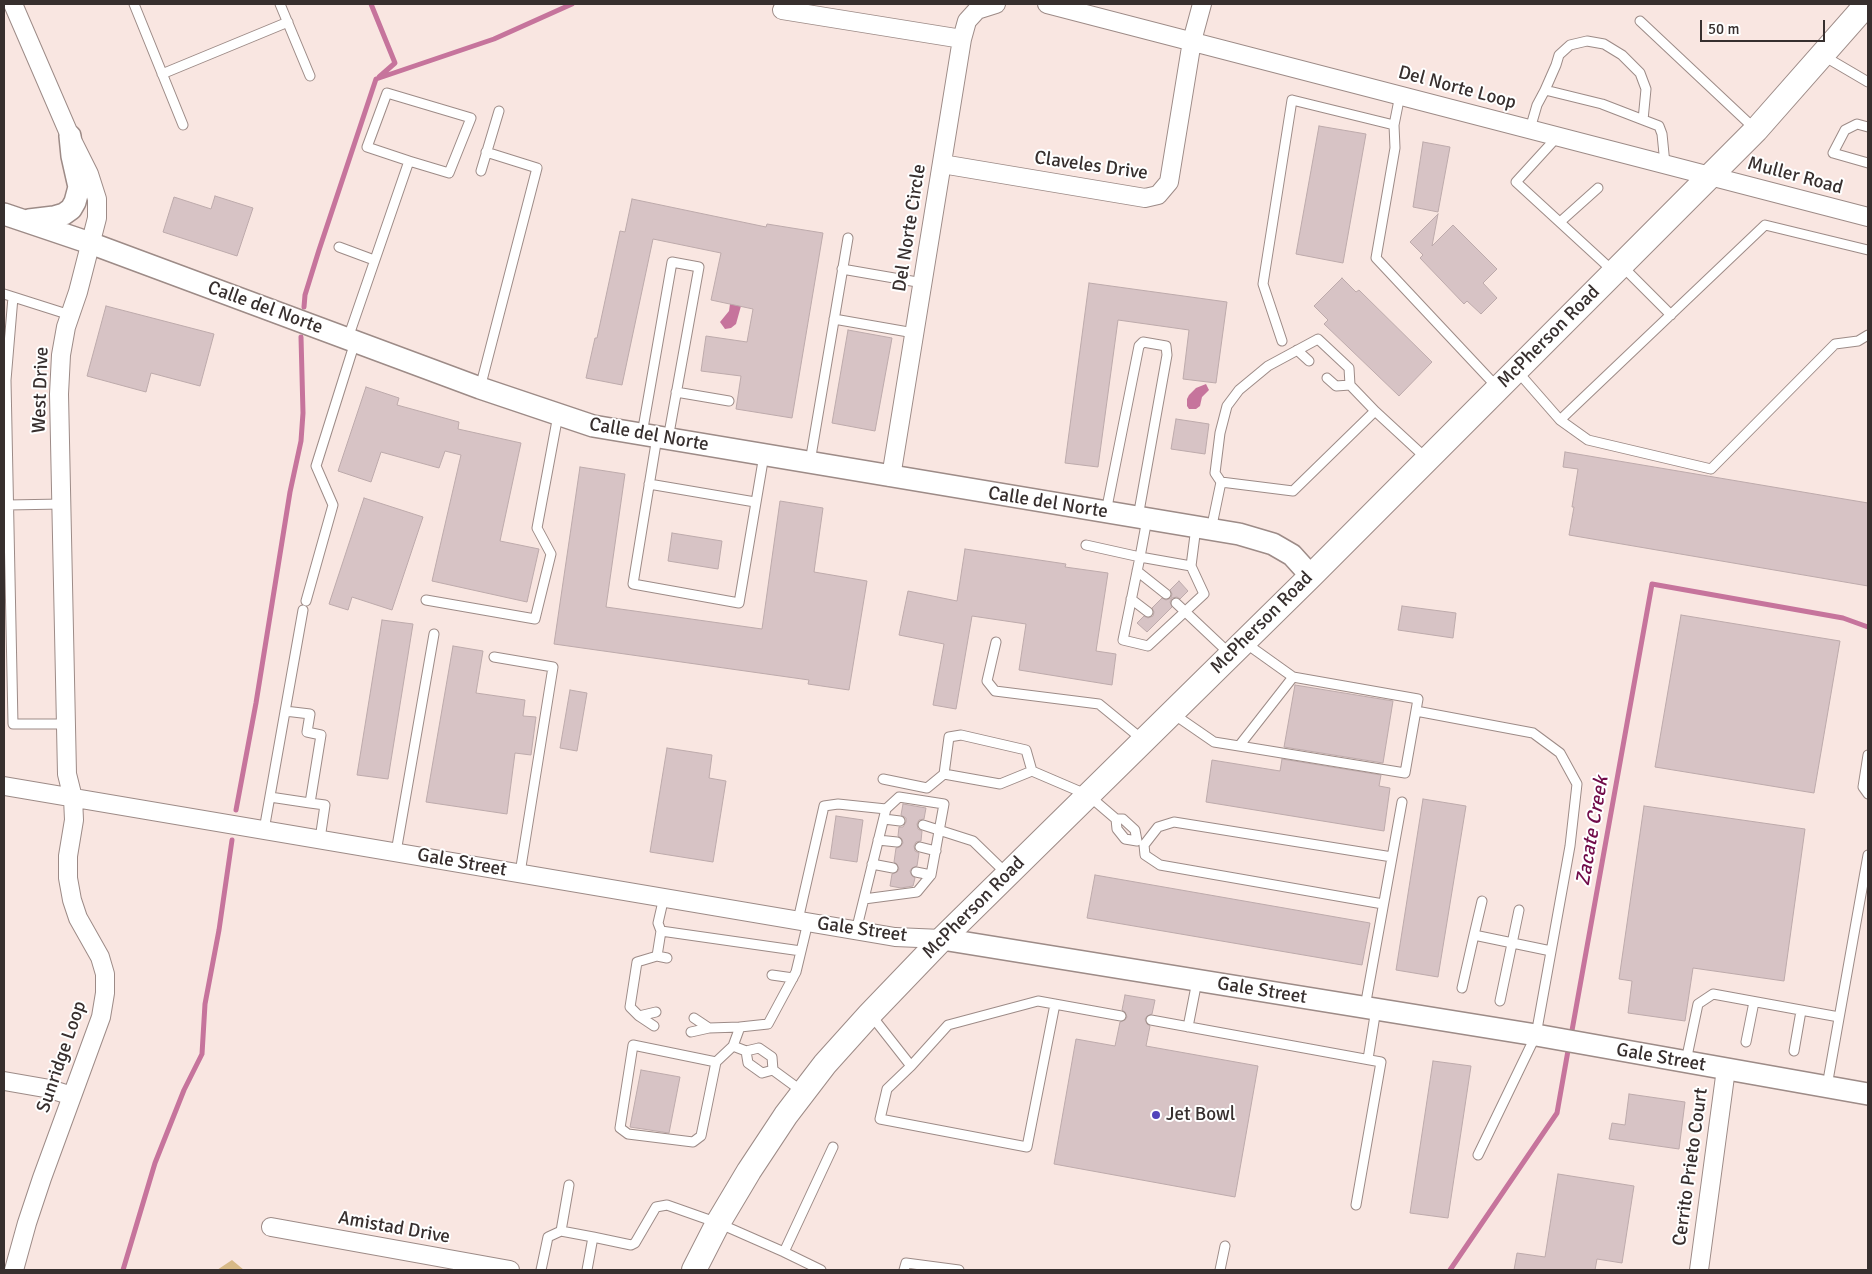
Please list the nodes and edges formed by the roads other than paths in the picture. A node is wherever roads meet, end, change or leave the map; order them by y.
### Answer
1 (13, 4) edge
2 (134, 4) edge
3 (280, 4) edge
4 (996, 4) edge
5 (1047, 4) edge
6 (1202, 4) edge
7 (1867, 4) edge
8 (782, 10) dead end
9 (1640, 21) dead end
10 (288, 22) junction
11 (962, 39) junction
12 (1192, 41) junction
13 (1822, 55) junction
14 (162, 74) junction
15 (310, 76) dead end
16 (1868, 82) edge
17 (1545, 90) junction
18 (1400, 95) junction
19 (499, 111) dead end
20 (1643, 120) junction
21 (1394, 125) junction
22 (183, 126) dead end
23 (1868, 127) edge
24 (1530, 129) junction
25 (1756, 130) junction
26 (70, 136) junction
27 (1558, 136) junction
28 (486, 152) junction
29 (408, 161) junction
30 (1868, 163) edge
31 (942, 164) junction
32 (1664, 164) junction
33 (481, 171) dead end
34 (1711, 175) junction
35 (1598, 188) dead end
36 (13, 217) edge
37 (1868, 217) edge
38 (1560, 222) junction
39 (848, 238) dead end
40 (90, 243) junction
41 (339, 247) dead end
42 (1868, 250) edge
43 (374, 260) junction
44 (1617, 268) junction
45 (842, 269) junction
46 (923, 283) junction
47 (4, 294) edge
48 (14, 297) junction
49 (70, 315) junction
50 (1671, 315) junction
51 (834, 319) junction
52 (914, 333) junction
53 (1868, 335) edge
54 (351, 340) junction
55 (1282, 341) dead end
56 (1297, 350) junction
57 (1309, 362) dead end
58 (1516, 370) junction
59 (1327, 378) dead end
60 (1350, 386) junction
61 (480, 388) junction
62 (1498, 388) junction
63 (676, 392) junction
64 (728, 402) dead end
65 (1376, 411) junction
66 (558, 415) junction
67 (1560, 420) junction
68 (655, 437) junction
69 (764, 455) junction
70 (1427, 459) junction
71 (810, 463) junction
72 (891, 476) junction
73 (1221, 482) junction
74 (649, 484) junction
75 (755, 502) junction
76 (62, 504) junction
77 (8, 505) junction
78 (1106, 512) junction
79 (1142, 518) junction
80 (1203, 529) junction
81 (1086, 545) dead end
82 (1140, 557) junction
83 (1190, 566) junction
84 (1137, 571) junction
85 (1311, 576) junction
86 (1166, 594) dead end
87 (1132, 598) junction
88 (426, 600) dead end
89 (306, 601) dead end
90 (1176, 604) dead end
91 (303, 610) dead end
92 (1184, 611) junction
93 (1148, 612) dead end
94 (1158, 621) dead end
95 (1166, 628) junction
96 (434, 634) dead end
97 (996, 642) dead end
98 (1237, 648) junction
99 (494, 657) dead end
100 (1293, 677) junction
101 (285, 711) junction
102 (1416, 711) junction
103 (1171, 713) junction
104 (8, 724) edge
105 (66, 724) junction
106 (1143, 741) junction
107 (1239, 746) junction
108 (1868, 755) edge
109 (1032, 771) junction
110 (944, 774) junction
111 (883, 779) dead end
112 (4, 786) edge
113 (1868, 794) edge
114 (1088, 795) junction
115 (270, 797) junction
116 (73, 798) junction
117 (1402, 802) dead end
118 (310, 803) junction
119 (886, 809) junction
120 (884, 819) junction
121 (900, 821) dead end
122 (923, 825) dead end
123 (940, 829) junction
124 (264, 830) junction
125 (320, 839) junction
126 (878, 840) junction
127 (897, 842) dead end
128 (1140, 843) junction
129 (920, 847) dead end
130 (936, 851) junction
131 (396, 852) junction
132 (1868, 855) edge
133 (1392, 857) junction
134 (872, 864) junction
135 (893, 868) dead end
136 (916, 872) dead end
137 (520, 873) junction
138 (1007, 874) junction
139 (931, 875) junction
140 (664, 897) junction
141 (864, 899) junction
142 (1482, 901) dead end
143 (1383, 904) junction
144 (1519, 910) dead end
145 (803, 921) junction
146 (856, 930) junction
147 (661, 931) junction
148 (1474, 935) junction
149 (942, 939) junction
150 (1512, 943) junction
151 (801, 951) junction
152 (1551, 951) junction
153 (657, 956) junction
154 (667, 958) dead end
155 (772, 975) dead end
156 (793, 978) junction
157 (1198, 980) junction
158 (1462, 988) dead end
159 (1500, 1001) dead end
160 (1754, 1002) junction
161 (1055, 1004) junction
162 (1371, 1008) junction
163 (1801, 1011) junction
164 (656, 1012) dead end
165 (870, 1014) junction
166 (639, 1016) junction
167 (1121, 1016) dead end
168 (694, 1018) dead end
169 (1839, 1018) junction
170 (1151, 1020) dead end
171 (654, 1026) dead end
172 (740, 1027) junction
173 (1188, 1027) junction
174 (709, 1028) junction
175 (691, 1032) dead end
176 (1541, 1036) junction
177 (1746, 1042) dead end
178 (733, 1046) junction
179 (746, 1051) junction
180 (1794, 1051) dead end
181 (1368, 1059) junction
182 (716, 1062) junction
183 (1686, 1062) junction
184 (911, 1066) junction
185 (1726, 1069) junction
186 (773, 1070) junction
187 (4, 1081) edge
188 (1827, 1086) junction
189 (803, 1092) junction
190 (1868, 1094) edge
191 (72, 1096) junction
192 (833, 1147) dead end
193 (1478, 1155) dead end
194 (569, 1185) dead end
195 (1356, 1205) dead end
196 (718, 1223) junction
197 (271, 1227) dead end
198 (561, 1230) junction
199 (592, 1237) junction
200 (1225, 1246) dead end
201 (784, 1252) junction
202 (14, 1270) edge
203 (510, 1270) edge
204 (540, 1270) edge
205 (587, 1270) edge
206 (694, 1270) edge
207 (821, 1270) edge
208 (904, 1270) edge
209 (959, 1270) edge
210 (1220, 1270) edge
211 (1699, 1270) edge

1 - 26 street, West Drive
2 - 14 lane
3 - 10 lane
4 - 11 street, Del Norte Circle
5 - 12 street
6 - 12 street, Claveles Drive
7 - 13 main road, McPherson Road
8 - 11 street
9 - 25 lane
10 - 14 lane
10 - 15 lane
11 - 31 street, Del Norte Circle
12 - 18 street, Del Norte Loop
12 - 31 street, Claveles Drive
13 - 16 lane
13 - 25 main road, McPherson Road
14 - 22 lane
17 - 20 lane
17 - 20 lane
17 - 24 lane
18 - 21 lane
18 - 24 street, Del Norte Loop
19 - 28 lane
20 - 32 lane
21 - 55 lane
21 - 62 lane
23 - 30 lane
24 - 27 street, Del Norte Loop
25 - 34 main road, McPherson Road
26 - 36 street
26 - 40 street, West Drive
27 - 32 street, Del Norte Loop
27 - 38 lane
28 - 33 lane
28 - 61 lane
29 - 29 lane
29 - 43 lane
31 - 46 street, Del Norte Circle
32 - 34 street, Del Norte Loop
34 - 37 street, Muller Road
34 - 44 main road, McPherson Road
35 - 38 lane
36 - 40 street, Calle del Norte
38 - 44 lane
39 - 45 lane
40 - 49 street, West Drive
40 - 54 street, Calle del Norte
41 - 43 lane
42 - 50 lane
43 - 54 lane
44 - 50 lane
44 - 58 main road, McPherson Road
45 - 46 lane
45 - 51 lane
46 - 52 street, Del Norte Circle
47 - 48 lane
48 - 49 lane
48 - 77 lane
49 - 76 street, West Drive
50 - 67 lane
51 - 52 lane
51 - 71 lane
52 - 72 street, Del Norte Circle
53 - 67 lane
54 - 61 street, Calle del Norte
54 - 89 lane
56 - 57 lane
56 - 60 lane
56 - 73 lane
58 - 62 main road, McPherson Road
58 - 67 lane
59 - 60 lane
60 - 65 lane
61 - 66 street, Calle del Norte
62 - 70 main road, McPherson Road
63 - 64 lane
63 - 68 lane
63 - 68 lane
65 - 70 lane
65 - 73 lane
66 - 68 street, Calle del Norte
66 - 88 lane
68 - 69 street, Calle del Norte
68 - 74 lane
69 - 71 street, Calle del Norte
69 - 75 lane
70 - 85 main road, McPherson Road
71 - 72 street, Calle del Norte
72 - 78 street, Calle del Norte
73 - 80 lane
74 - 75 lane
74 - 75 lane
76 - 77 lane
76 - 105 street, West Drive
77 - 104 lane
78 - 79 street, Calle del Norte
78 - 79 lane
79 - 80 street, Calle del Norte
79 - 82 lane
80 - 83 lane
80 - 85 street, Calle del Norte
81 - 82 lane
82 - 83 lane
82 - 84 lane
83 - 92 lane
84 - 86 lane
84 - 87 lane
85 - 98 main road, McPherson Road
87 - 93 lane
87 - 95 lane
90 - 92 lane
91 - 101 lane
92 - 95 lane
92 - 98 lane
94 - 95 lane
96 - 131 lane
97 - 106 lane
98 - 100 lane
98 - 103 main road, McPherson Road
99 - 137 lane
100 - 102 lane
100 - 107 lane
101 - 115 lane
101 - 118 lane
102 - 107 lane
102 - 152 lane
103 - 106 main road, McPherson Road
103 - 107 lane
104 - 105 lane
105 - 116 street, West Drive
106 - 114 main road, McPherson Road
108 - 113 lane
109 - 110 lane
109 - 110 lane
109 - 114 lane
110 - 111 lane
112 - 116 street, Gale Street
114 - 128 lane
114 - 138 main road, McPherson Road
115 - 118 lane
115 - 124 lane
116 - 124 street, Gale Street
116 - 191 street, Sunridge Loop
117 - 133 lane
118 - 125 lane
119 - 120 lane
119 - 123 lane
119 - 145 lane
120 - 121 lane
120 - 126 lane
122 - 123 lane
123 - 130 lane
123 - 138 lane
124 - 125 street, Gale Street
125 - 131 street, Gale Street
126 - 127 lane
126 - 134 lane
128 - 133 lane
128 - 143 lane
129 - 130 lane
130 - 139 lane
131 - 137 street, Gale Street
132 - 169 lane
133 - 143 lane
134 - 135 lane
134 - 141 lane
136 - 139 lane
137 - 140 street, Gale Street
138 - 149 main road, McPherson Road
139 - 141 lane
140 - 145 street, Gale Street
140 - 147 lane
141 - 146 lane
142 - 148 lane
143 - 162 lane
144 - 150 lane
145 - 146 street, Gale Street
145 - 151 lane
146 - 149 street, Gale Street
147 - 151 lane
147 - 153 lane
148 - 150 lane
148 - 158 lane
149 - 157 street, Gale Street
149 - 165 main road, McPherson Road
150 - 152 lane
150 - 159 lane
151 - 156 lane
152 - 176 lane
153 - 154 lane
153 - 166 lane
155 - 156 lane
156 - 172 lane
157 - 162 street, Gale Street
157 - 173 lane
160 - 163 lane
160 - 177 lane
160 - 183 lane
161 - 167 lane
161 - 184 lane
161 - 184 lane
162 - 176 street, Gale Street
162 - 181 lane
163 - 169 lane
163 - 180 lane
164 - 166 lane
165 - 184 lane
165 - 189 main road, McPherson Road
166 - 171 lane
168 - 174 lane
169 - 188 lane
170 - 173 lane
172 - 174 lane
172 - 178 lane
173 - 181 lane
174 - 175 lane
176 - 183 street, Gale Street
176 - 193 lane
178 - 179 lane
178 - 182 lane
179 - 186 lane
179 - 186 lane
181 - 195 lane
182 - 182 lane
183 - 185 street, Gale Street
185 - 188 street, Gale Street
185 - 211 street, Cerrito Prieto Court
186 - 189 lane
187 - 191 street
188 - 190 street, Gale Street
189 - 196 main road, McPherson Road
191 - 202 street, Sunridge Loop
192 - 201 lane
194 - 198 lane
196 - 199 lane
196 - 201 lane
196 - 206 main road, McPherson Road
197 - 203 street, Amistad Drive
198 - 199 lane
198 - 204 lane
199 - 205 lane
200 - 210 lane
201 - 207 lane
208 - 209 lane

